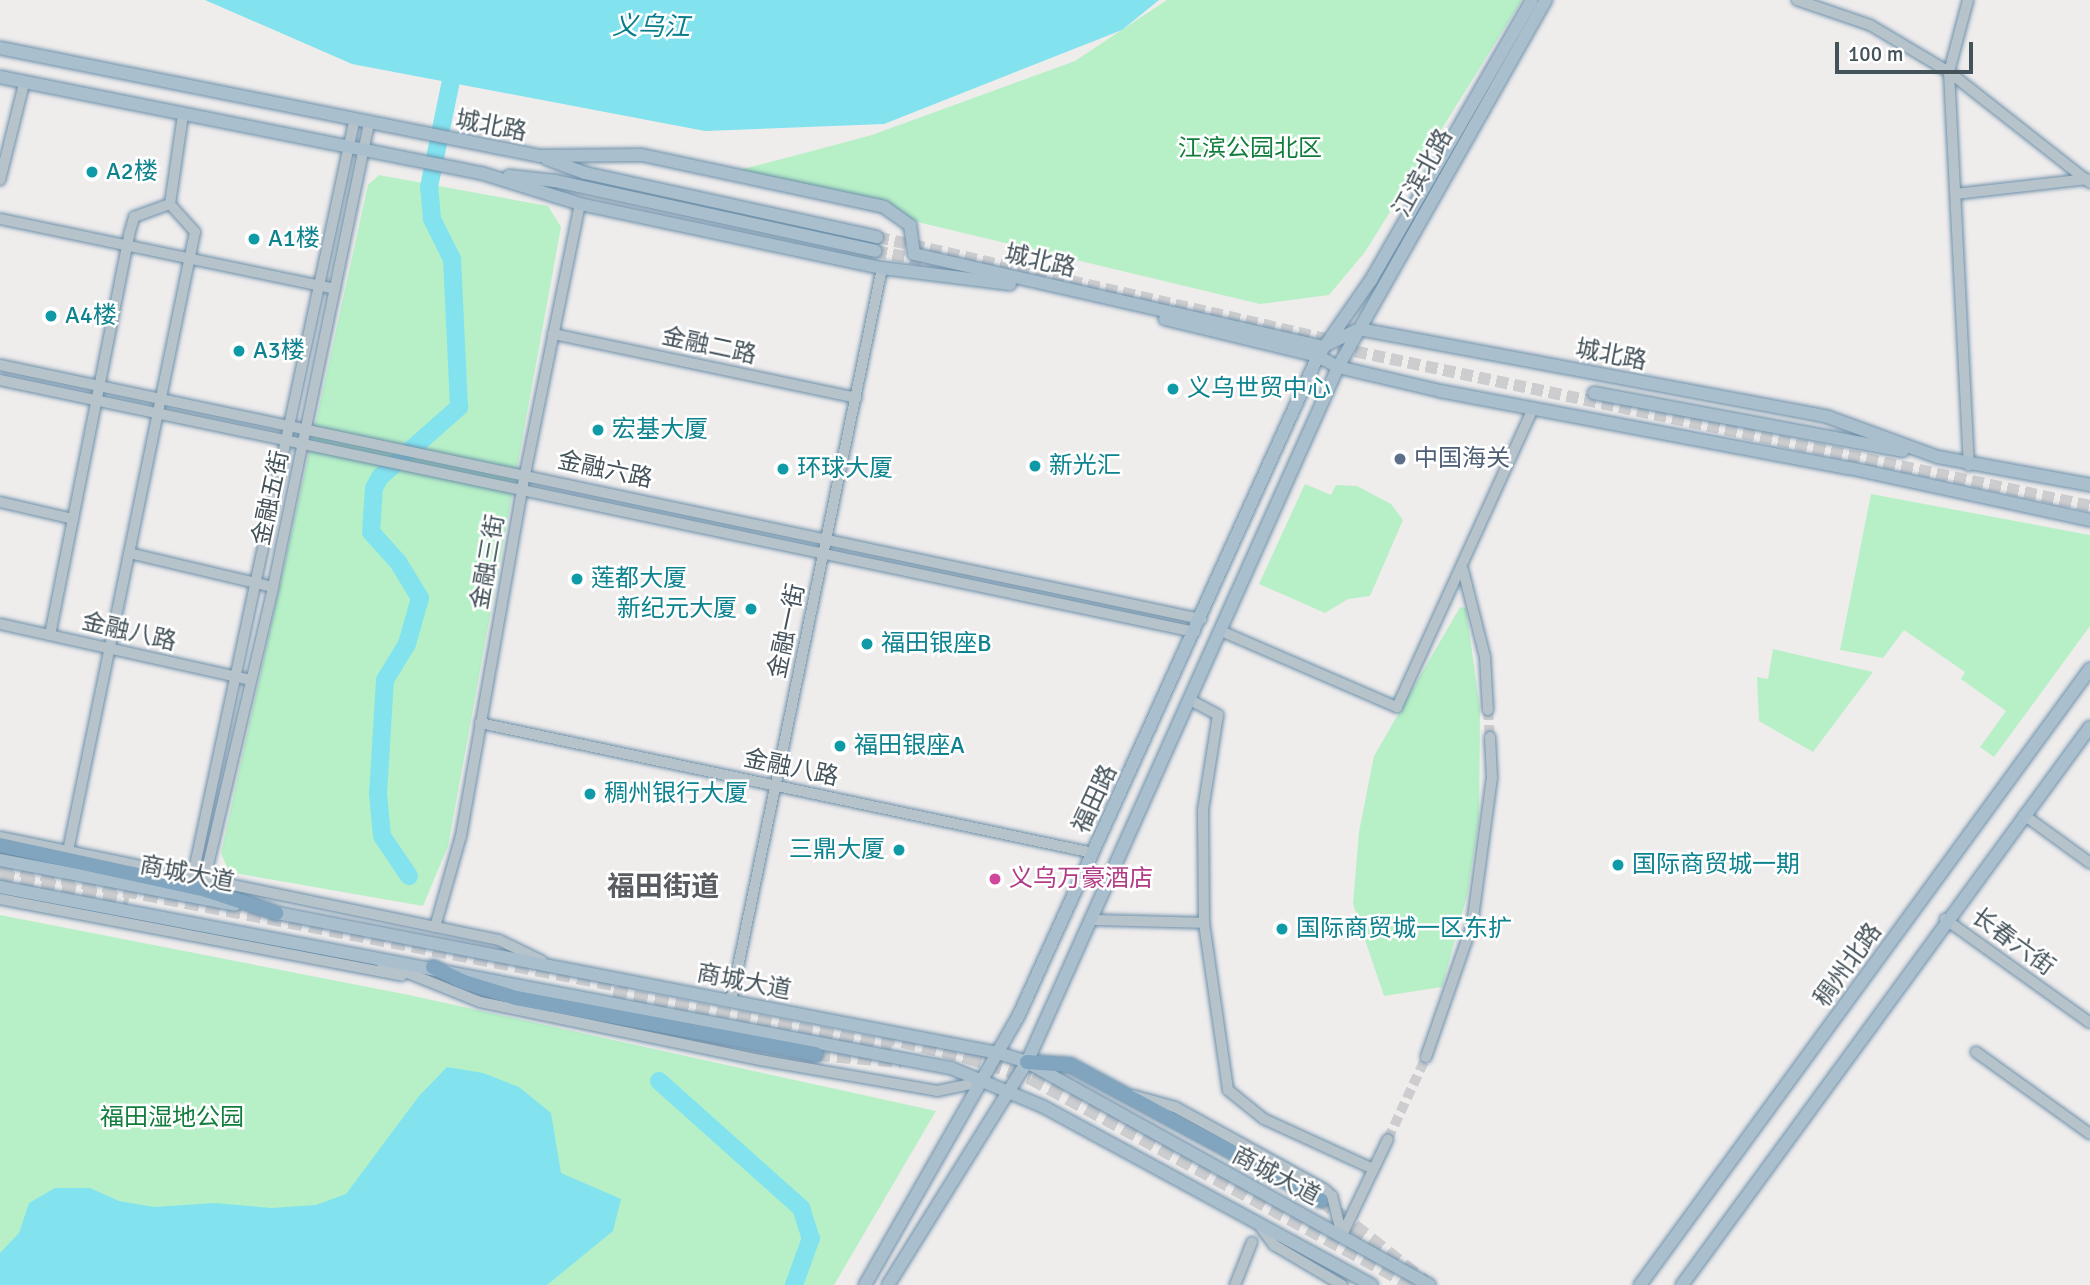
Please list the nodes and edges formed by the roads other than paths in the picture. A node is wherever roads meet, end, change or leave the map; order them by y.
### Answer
1 (1532, 0) edge
2 (1546, 0) edge
3 (1797, 0) edge
4 (1968, 0) edge
5 (0, 48) edge
6 (1949, 72) junction
7 (0, 77) edge
8 (24, 84) junction
9 (183, 115) junction
10 (354, 121) junction
11 (369, 125) junction
12 (346, 148) junction
13 (366, 151) junction
14 (540, 156) junction
15 (481, 173) junction
16 (2089, 179) edge
17 (0, 180) edge
18 (1956, 194) junction
19 (170, 204) junction
20 (580, 204) junction
21 (0, 219) edge
22 (127, 246) junction
23 (190, 259) junction
24 (882, 268) junction
25 (319, 285) junction
26 (335, 289) junction
27 (1359, 329) junction
28 (553, 334) junction
29 (1320, 351) junction
30 (0, 365) edge
31 (1338, 367) junction
32 (0, 380) edge
33 (99, 386) junction
34 (1594, 393) dead end
35 (856, 398) junction
36 (162, 399) junction
37 (96, 400) junction
38 (1532, 411) junction
39 (159, 414) junction
40 (289, 425) junction
41 (307, 428) junction
42 (286, 440) junction
43 (303, 444) junction
44 (1937, 457) junction
45 (1969, 465) junction
46 (525, 474) junction
47 (2090, 485) edge
48 (522, 490) junction
49 (0, 502) edge
50 (73, 519) junction
51 (2090, 520) edge
52 (828, 538) junction
53 (129, 553) junction
54 (824, 555) junction
55 (1463, 569) junction
56 (256, 583) junction
57 (273, 587) junction
58 (1201, 619) junction
59 (0, 624) edge
60 (1221, 631) junction
61 (1195, 632) junction
62 (50, 635) junction
63 (110, 649) junction
64 (2090, 669) edge
65 (236, 678) junction
66 (250, 680) junction
67 (1190, 700) junction
68 (1488, 710) tunnel mouth
69 (480, 723) junction
70 (2090, 727) edge
71 (1490, 737) tunnel mouth
72 (776, 786) junction
73 (2024, 815) junction
74 (0, 837) edge
75 (0, 845) edge
76 (68, 851) junction
77 (1093, 853) junction
78 (0, 860) edge
79 (2090, 863) edge
80 (192, 875) junction
81 (205, 878) junction
82 (0, 887) edge
83 (0, 899) edge
84 (276, 913) junction
85 (1945, 919) junction
86 (1091, 920) junction
87 (1205, 923) junction
88 (435, 927) junction
89 (368, 956) junction
90 (551, 966) junction
91 (433, 967) junction
92 (412, 979) junction
93 (731, 1001) junction
94 (2090, 1023) edge
95 (1976, 1052) dead end
96 (998, 1053) junction
97 (816, 1054) tunnel mouth
98 (1426, 1057) tunnel mouth
99 (1027, 1062) junction
100 (981, 1082) junction
101 (1009, 1093) junction
102 (1122, 1093) junction
103 (2090, 1134) edge
104 (1388, 1139) tunnel mouth
105 (1373, 1169) junction
106 (1321, 1200) tunnel mouth
107 (1258, 1223) junction
108 (1342, 1235) junction
109 (1252, 1242) dead end
110 (865, 1285) edge
111 (888, 1285) edge
112 (1235, 1285) edge
113 (1342, 1285) edge
114 (1372, 1285) edge
115 (1429, 1285) edge
116 (1640, 1285) edge
117 (1682, 1285) edge

1 - 29 main road, 江滨北路
2 - 27 main road, 江滨北路
3 - 6 street
4 - 6 street
5 - 10 main road, 城北路
6 - 16 street
6 - 18 street
7 - 8 main road, 城北路
8 - 9 main road, 城北路
8 - 17 street
9 - 12 main road, 城北路
9 - 19 street
10 - 11 main road, 城北路
10 - 12 street, 金融五街
11 - 13 street, 金融五街
11 - 14 main road, 城北路
12 - 13 main road, 城北路
12 - 25 street, 金融五街
13 - 15 main road, 城北路
13 - 26 street, 金融五街
14 - 15 main road
14 - 29 main road, 城北路
15 - 20 main road, 城北路
16 - 18 street
18 - 45 street
19 - 22 street
19 - 23 street
20 - 24 main road, 城北路
20 - 28 street, 金融三街
21 - 22 street
22 - 23 street
22 - 33 street
23 - 25 street
23 - 36 street
24 - 29 main road, 城北路
24 - 35 street, 金融一街
25 - 26 street
25 - 40 street, 金融五街
26 - 41 street, 金融五街
27 - 29 main road
27 - 31 main road, 江滨北路
27 - 44 main road, 城北路
28 - 35 street, 金融二路
28 - 46 street, 金融三街
29 - 31 main road, 城北路
29 - 58 main road, 福田路
30 - 33 street, 金融六路
31 - 38 main road, 城北路
31 - 60 main road, 福田路
32 - 37 street, 金融六路
33 - 36 street, 金融六路
33 - 37 street
34 - 44 main road
35 - 52 street, 金融一街
36 - 39 street
36 - 40 street, 金融六路
37 - 39 street, 金融六路
37 - 50 street
38 - 51 main road, 城北路
38 - 55 street
39 - 42 street, 金融六路
39 - 53 street
40 - 41 street, 金融六路
40 - 42 street, 金融五街
41 - 43 street, 金融五街
41 - 46 street, 金融六路
42 - 43 street, 金融六路
42 - 56 street, 金融五街
43 - 48 street, 金融六路
43 - 57 street, 金融五街
44 - 45 main road, 城北路
45 - 47 main road, 城北路
46 - 48 street, 金融三街
46 - 52 street, 金融六路
48 - 54 street, 金融六路
48 - 69 street, 金融三街
49 - 50 street
50 - 62 street
52 - 54 street, 金融一街
52 - 58 street, 金融六路
53 - 56 street
53 - 63 street
54 - 61 street, 金融六路
54 - 72 street, 金融一街
55 - 60 street
55 - 68 street
56 - 57 street
56 - 65 street, 金融五街
57 - 66 street, 金融五街
58 - 61 main road, 福田路
59 - 62 street, 金融八路
60 - 67 main road, 福田路
61 - 77 main road, 福田路
62 - 63 street, 金融八路
63 - 65 street, 金融八路
63 - 76 street
64 - 116 main road, 稠州北路
65 - 66 street, 金融八路
65 - 80 street, 金融五街
66 - 81 street, 金融五街
67 - 86 main road, 福田路
67 - 87 street
69 - 72 street, 金融八路
69 - 88 street, 金融三街
70 - 73 main road
71 - 98 street
72 - 77 street, 金融八路
72 - 93 street, 金融一街
73 - 79 street
73 - 85 main road
74 - 76 street
75 - 84 highway
76 - 80 street
77 - 96 main road, 福田路
78 - 84 main road, 商城大道
80 - 81 street
81 - 88 street
82 - 89 main road, 商城大道
83 - 92 street
84 - 90 main road, 商城大道
85 - 94 street, 长春六街
85 - 117 main road
86 - 87 street
86 - 99 main road, 福田路
87 - 105 street
88 - 90 street
89 - 91 main road, 商城大道
89 - 92 street
90 - 93 main road, 商城大道
91 - 97 highway
91 - 100 main road, 商城大道
92 - 100 street
93 - 96 main road, 商城大道
95 - 103 street
96 - 99 main road, 商城大道
96 - 100 main road, 福田路
99 - 101 main road, 福田路
99 - 102 highway
99 - 108 main road, 商城大道
100 - 101 main road, 商城大道
100 - 110 main road, 福田路
101 - 107 main road, 商城大道
101 - 111 main road, 福田路
102 - 106 highway
102 - 108 street
104 - 105 street
105 - 108 street
107 - 113 street
107 - 114 main road, 商城大道
108 - 115 main road, 商城大道
109 - 112 street

